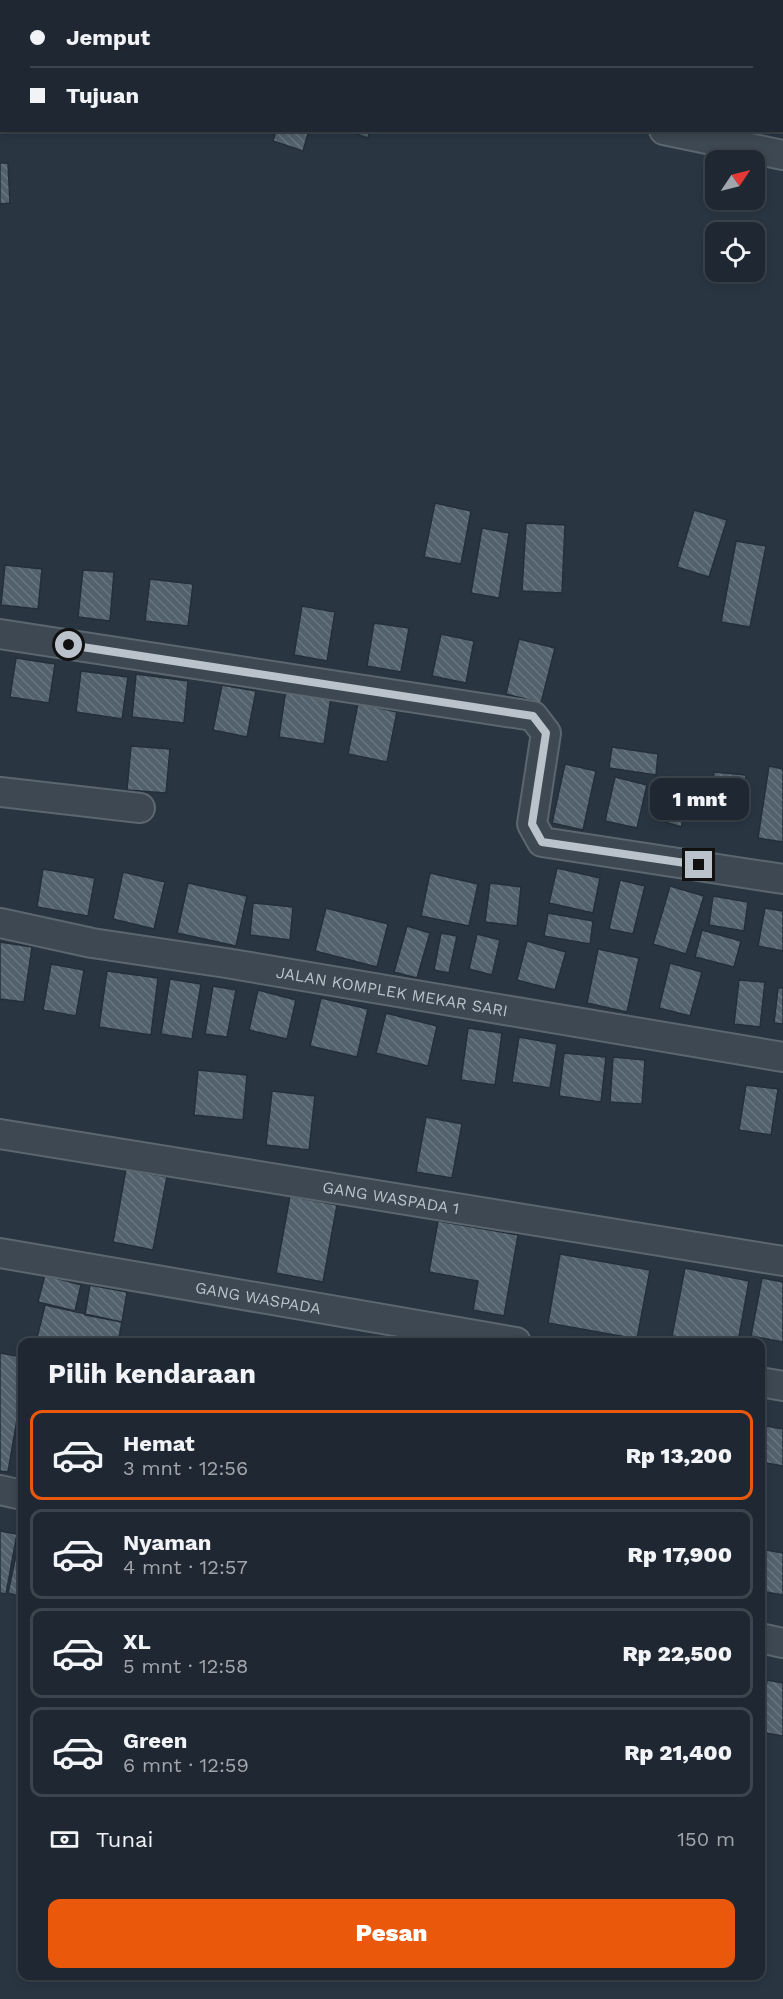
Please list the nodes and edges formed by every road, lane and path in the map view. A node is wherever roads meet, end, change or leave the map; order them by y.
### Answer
1 (674, 132) edge
2 (783, 155) edge
3 (0, 634) edge
4 (0, 792) edge
5 (140, 808) dead end
6 (783, 879) edge
7 (0, 923) edge
8 (783, 1057) edge
9 (0, 1134) edge
10 (0, 1253) edge
11 (783, 1261) edge
12 (493, 1338) edge
13 (765, 1383) edge
14 (783, 1386) edge
15 (0, 1490) edge
16 (18, 1494) edge
17 (765, 1639) edge
18 (783, 1643) edge

1 - 2 street
3 - 6 street
4 - 5 street
7 - 8 street, JALAN KOMPLEK MEKAR SARI
9 - 11 street, GANG WASPADA 1
10 - 12 street, GANG WASPADA
13 - 14 street
15 - 16 street
17 - 18 street

